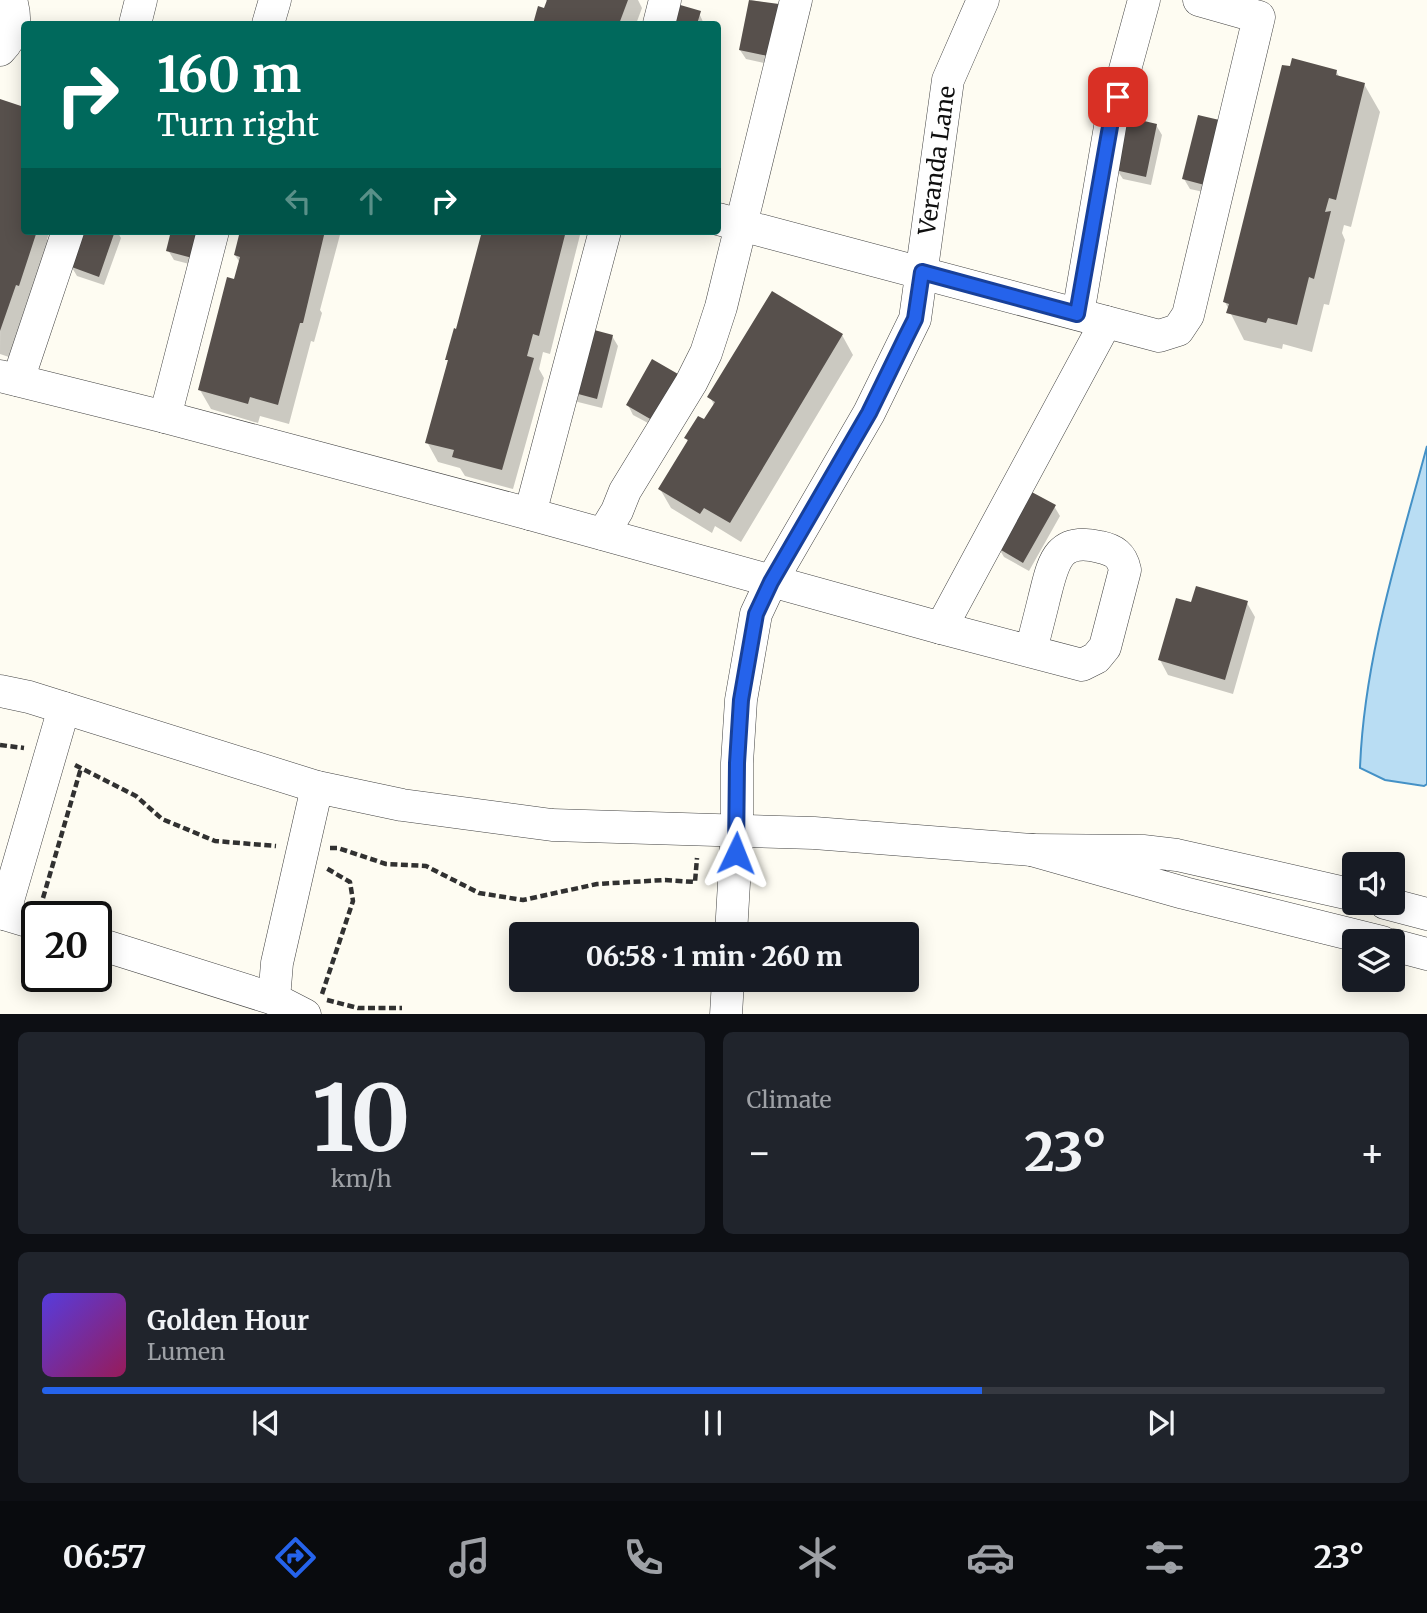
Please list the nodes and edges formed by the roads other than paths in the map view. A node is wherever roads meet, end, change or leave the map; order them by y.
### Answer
1 (11, 0) edge
2 (141, 0) edge
3 (275, 0) edge
4 (665, 0) edge
5 (796, 0) edge
6 (983, 0) edge
7 (1144, 0) edge
8 (1199, 0) edge
9 (136, 21) edge
10 (269, 21) edge
11 (660, 21) edge
12 (12, 39) edge
13 (729, 222) edge
14 (66, 235) edge
15 (212, 235) edge
16 (604, 235) edge
17 (922, 272) junction
18 (1092, 318) junction
19 (9, 378) edge
20 (165, 417) junction
21 (530, 514) junction
22 (603, 534) junction
23 (771, 582) junction
24 (941, 628) junction
25 (1031, 651) dead end
26 (0, 691) edge
27 (64, 708) junction
28 (317, 787) junction
29 (737, 831) junction
30 (1032, 850) junction
31 (1342, 892) edge
32 (1405, 908) edge
33 (2, 914) edge
34 (1427, 914) edge
35 (21, 915) edge
36 (731, 922) edge
37 (1342, 932) edge
38 (112, 948) edge
39 (1405, 948) edge
40 (1427, 954) edge
41 (727, 992) edge
42 (275, 999) junction
43 (313, 1006) edge
44 (726, 1014) edge

1 - 12 street
2 - 9 street
3 - 10 street
4 - 11 street
5 - 13 street
6 - 17 street, Veranda Lane
7 - 18 street
8 - 18 street
13 - 17 street
13 - 22 street
14 - 19 street
15 - 20 street
16 - 21 street
17 - 18 street
17 - 23 street, Veranda Lane
18 - 24 street
19 - 20 street
20 - 21 street
21 - 22 street
22 - 23 street
23 - 24 street
23 - 29 street, Veranda Lane
24 - 25 street
26 - 27 street
27 - 28 street
27 - 33 street
28 - 29 street
28 - 42 street
29 - 30 street
29 - 36 street, Veranda Lane
30 - 31 street
30 - 37 street
32 - 34 street
33 - 35 street
38 - 42 street
39 - 40 street
41 - 44 street
42 - 43 street

